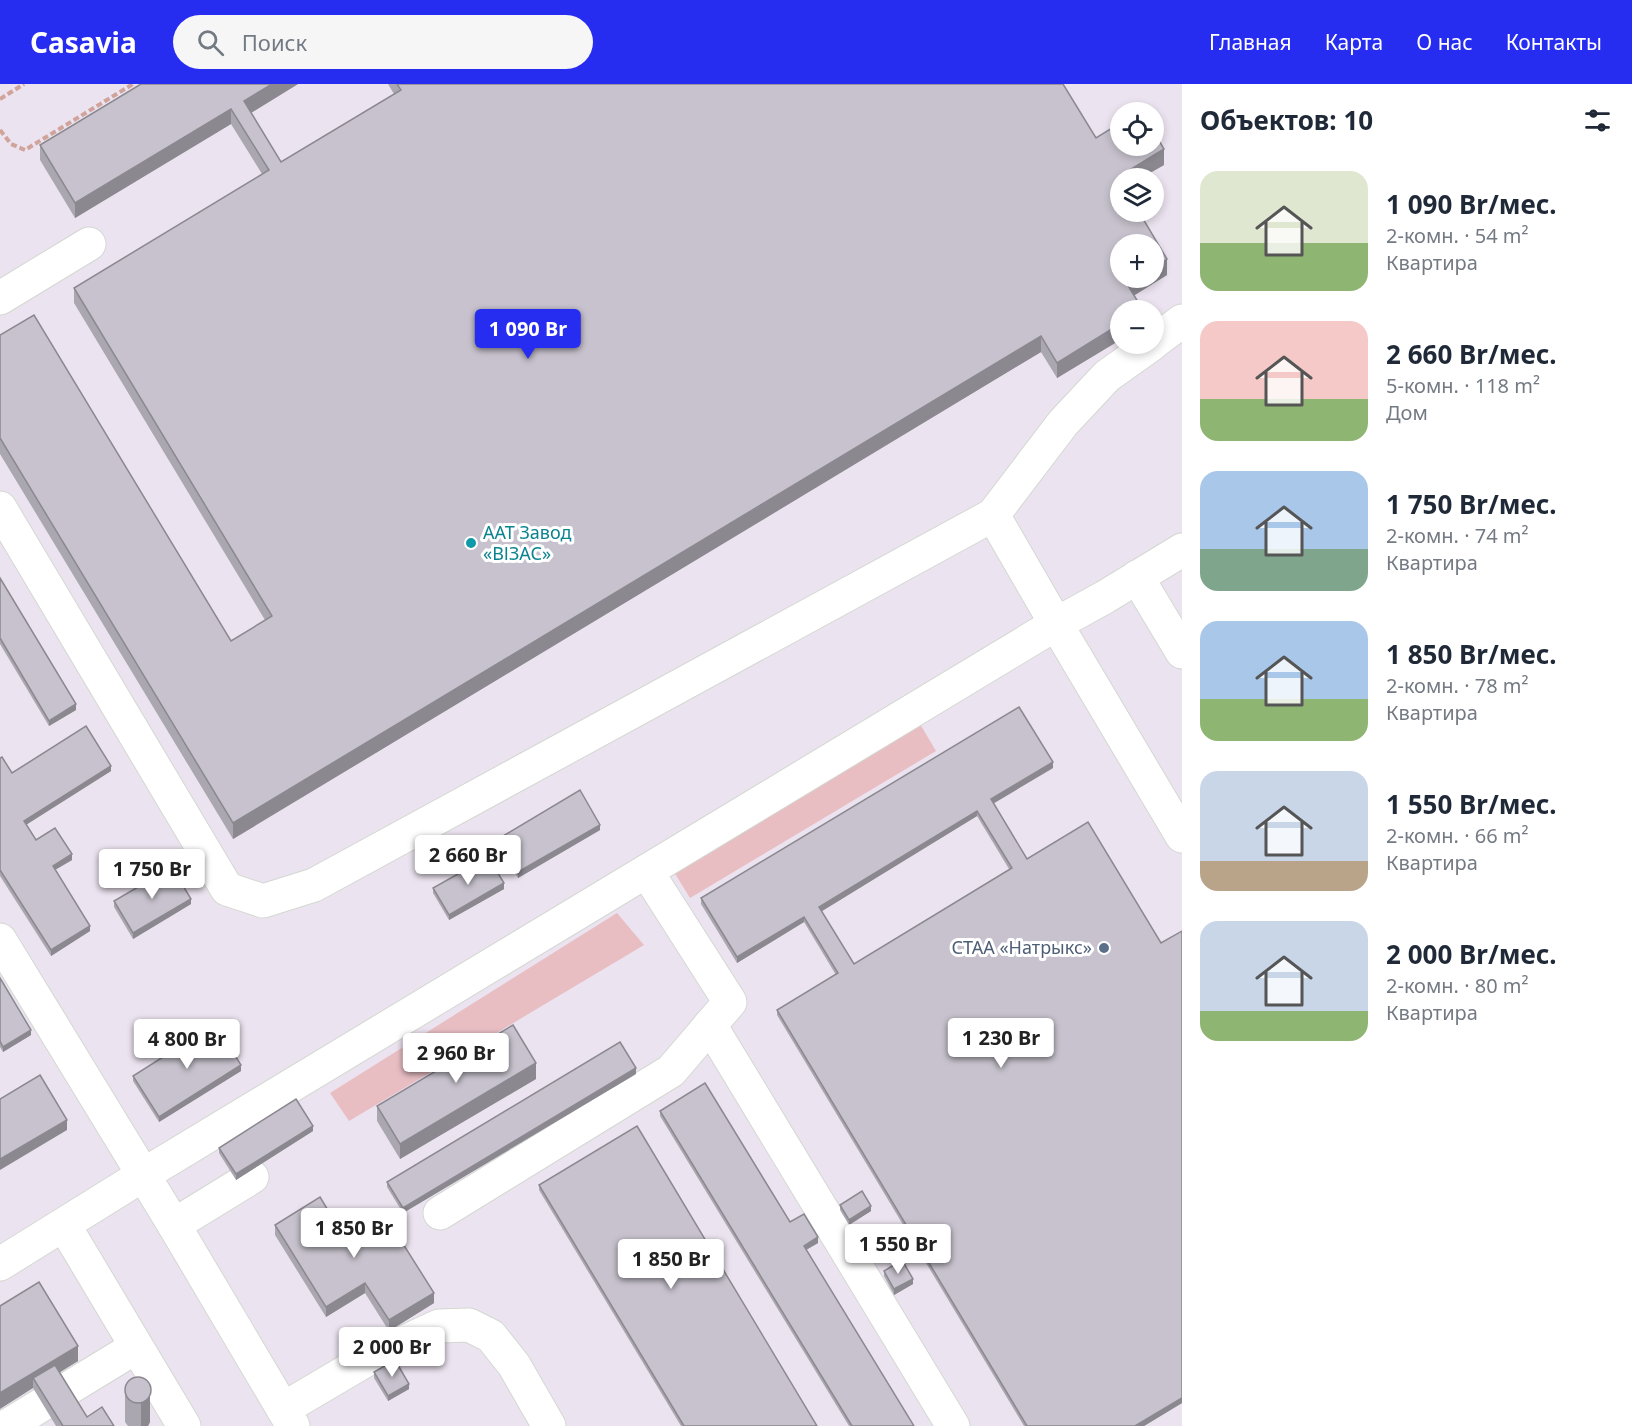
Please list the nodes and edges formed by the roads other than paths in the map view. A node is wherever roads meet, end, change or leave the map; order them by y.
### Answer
1 (89, 244) dead end
2 (0, 298) edge
3 (1182, 321) edge
4 (1164, 335) edge
5 (1138, 354) edge
6 (0, 508) edge
7 (993, 515) junction
8 (1182, 550) edge
9 (1137, 577) junction
10 (1056, 624) junction
11 (1182, 652) edge
12 (1182, 836) edge
13 (647, 872) junction
14 (0, 940) edge
15 (710, 1025) junction
16 (143, 1175) junction
17 (252, 1177) dead end
18 (440, 1213) dead end
19 (64, 1225) junction
20 (174, 1225) junction
21 (0, 1264) edge
22 (136, 1347) junction
23 (288, 1418) edge
24 (7, 1426) edge
25 (184, 1426) edge
26 (549, 1426) edge
27 (953, 1426) edge

1 - 2 street
3 - 4 street
5 - 7 street
6 - 7 street
7 - 10 street
8 - 9 street
9 - 10 street
9 - 11 street
10 - 12 street
10 - 13 street
13 - 15 street
13 - 16 street
14 - 16 street
15 - 18 street
15 - 27 street
16 - 19 street
16 - 20 street
17 - 20 street
19 - 21 street
19 - 22 street
20 - 23 street
22 - 24 street
22 - 25 street
23 - 26 street

